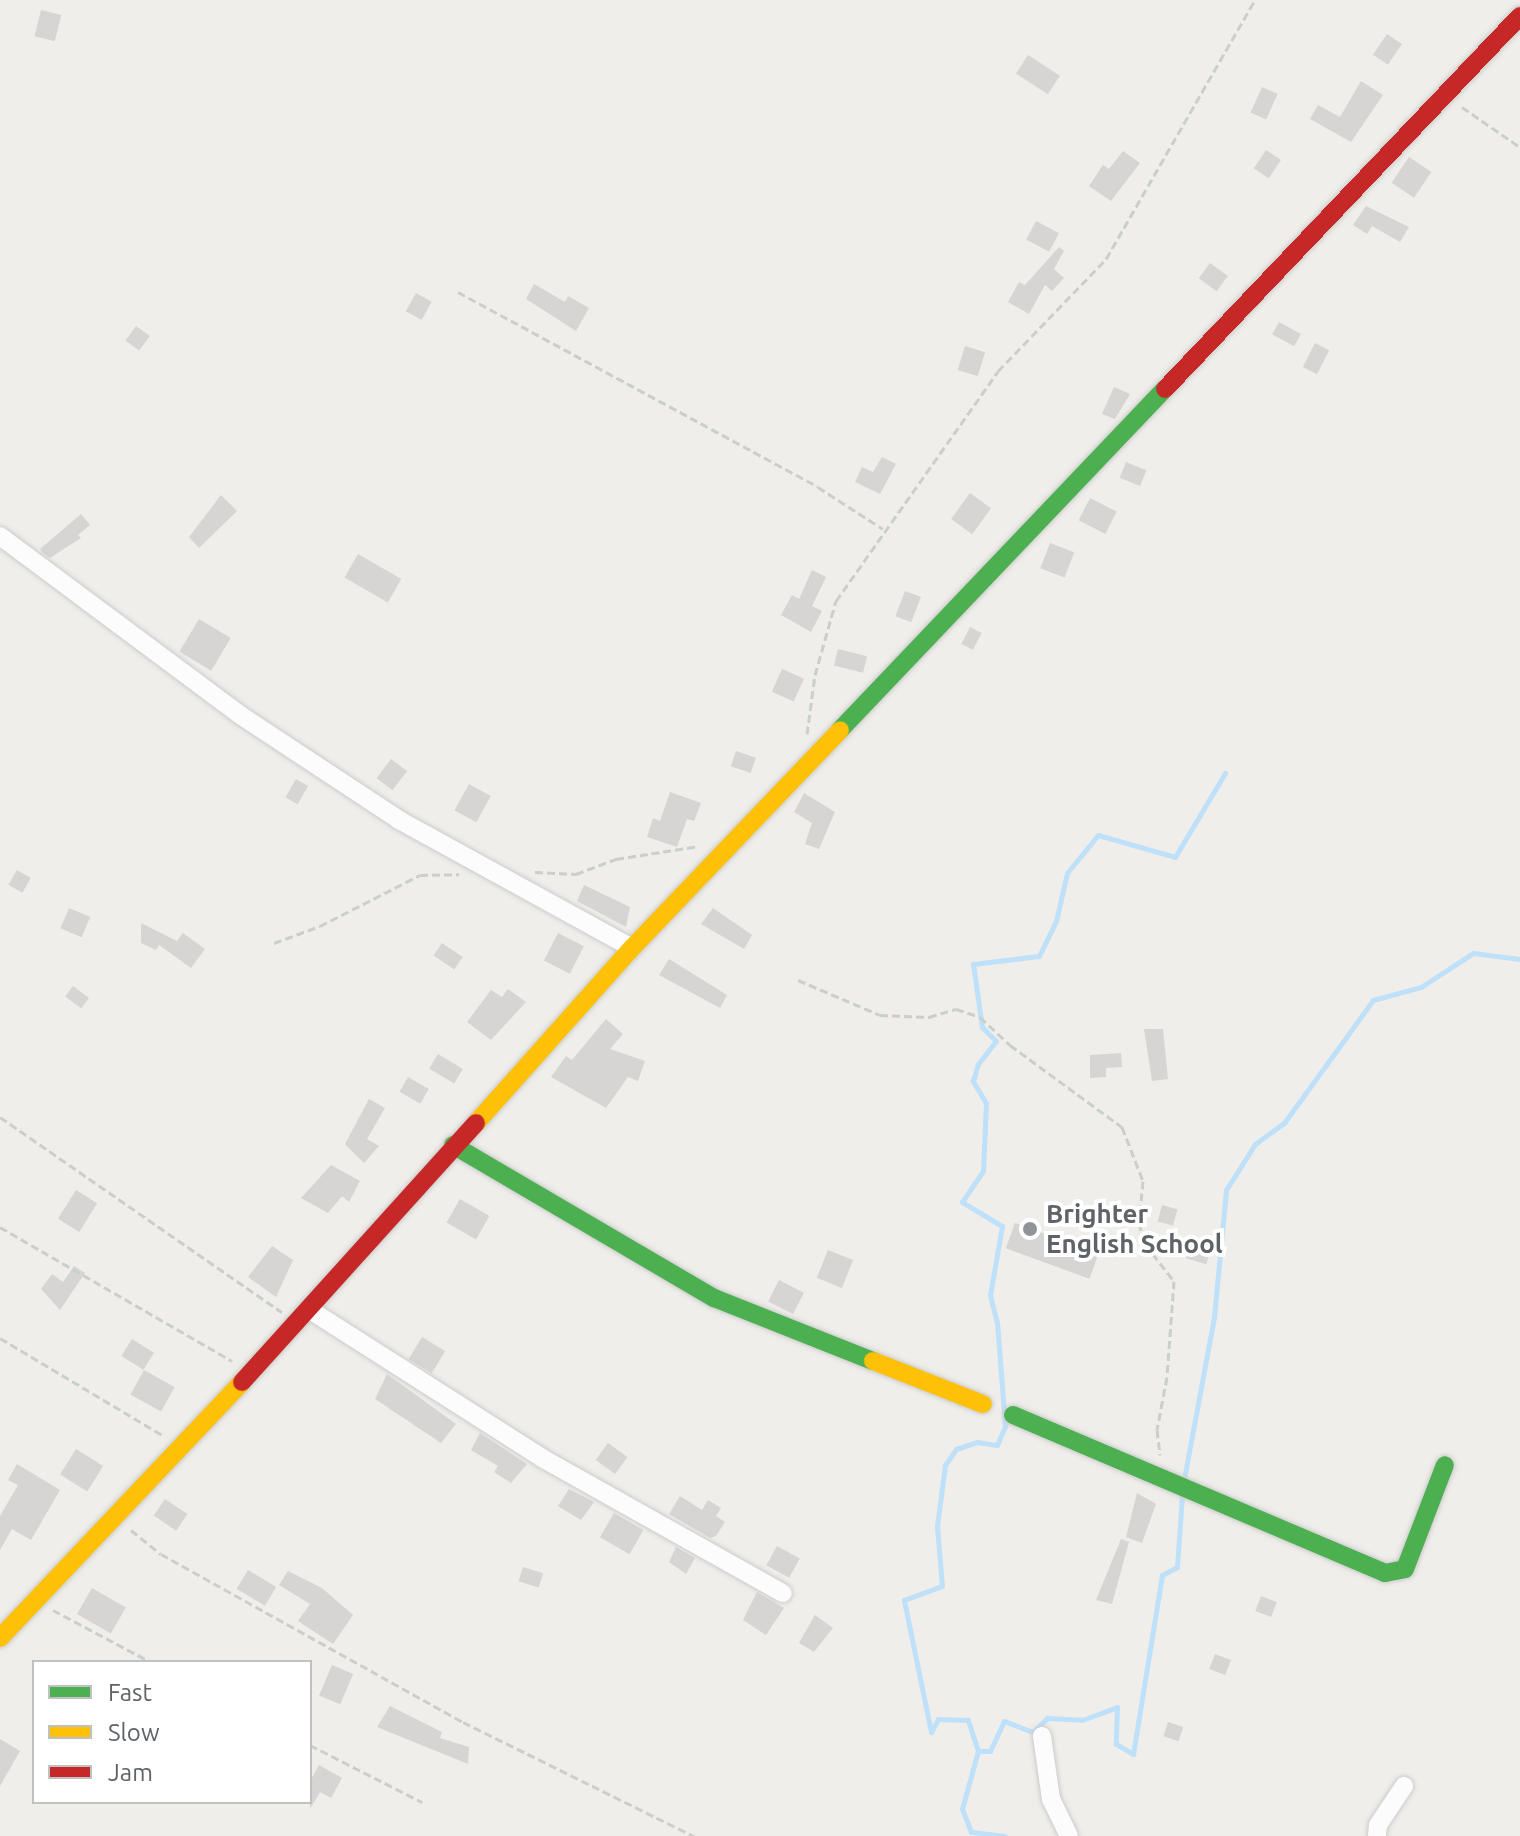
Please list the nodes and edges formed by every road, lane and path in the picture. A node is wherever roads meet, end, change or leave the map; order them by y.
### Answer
1 (1255, 0) edge
2 (1520, 16) edge
3 (1447, 90) junction
4 (1520, 147) edge
5 (458, 292) dead end
6 (883, 529) junction
7 (0, 536) edge
8 (803, 769) junction
9 (632, 948) junction
10 (798, 980) dead end
11 (0, 1117) edge
12 (453, 1145) junction
13 (0, 1227) edge
14 (304, 1317) junction
15 (0, 1338) edge
16 (253, 1372) junction
17 (983, 1404) dead end
18 (1013, 1415) dead end
19 (182, 1447) junction
20 (1445, 1465) dead end
21 (1176, 1484) junction
22 (116, 1518) junction
23 (783, 1593) dead end
24 (35, 1601) junction
25 (0, 1638) edge
26 (147, 1660) edge
27 (1042, 1736) dead end
28 (312, 1746) edge
29 (1404, 1786) dead end
30 (422, 1802) dead end
31 (694, 1836) edge
32 (1069, 1836) edge
33 (1377, 1836) edge

1 - 6 path
2 - 3 street
3 - 4 path
3 - 8 street
5 - 6 path
6 - 8 path
7 - 9 street
8 - 9 street
9 - 12 street
10 - 21 path
11 - 14 path
12 - 14 street
12 - 17 street
13 - 16 path
14 - 16 street
14 - 23 street
15 - 19 path
16 - 19 street
18 - 21 street
19 - 22 street
20 - 21 street
22 - 24 street
22 - 31 path
24 - 25 street
24 - 26 path
27 - 32 street
28 - 30 path
29 - 33 street

